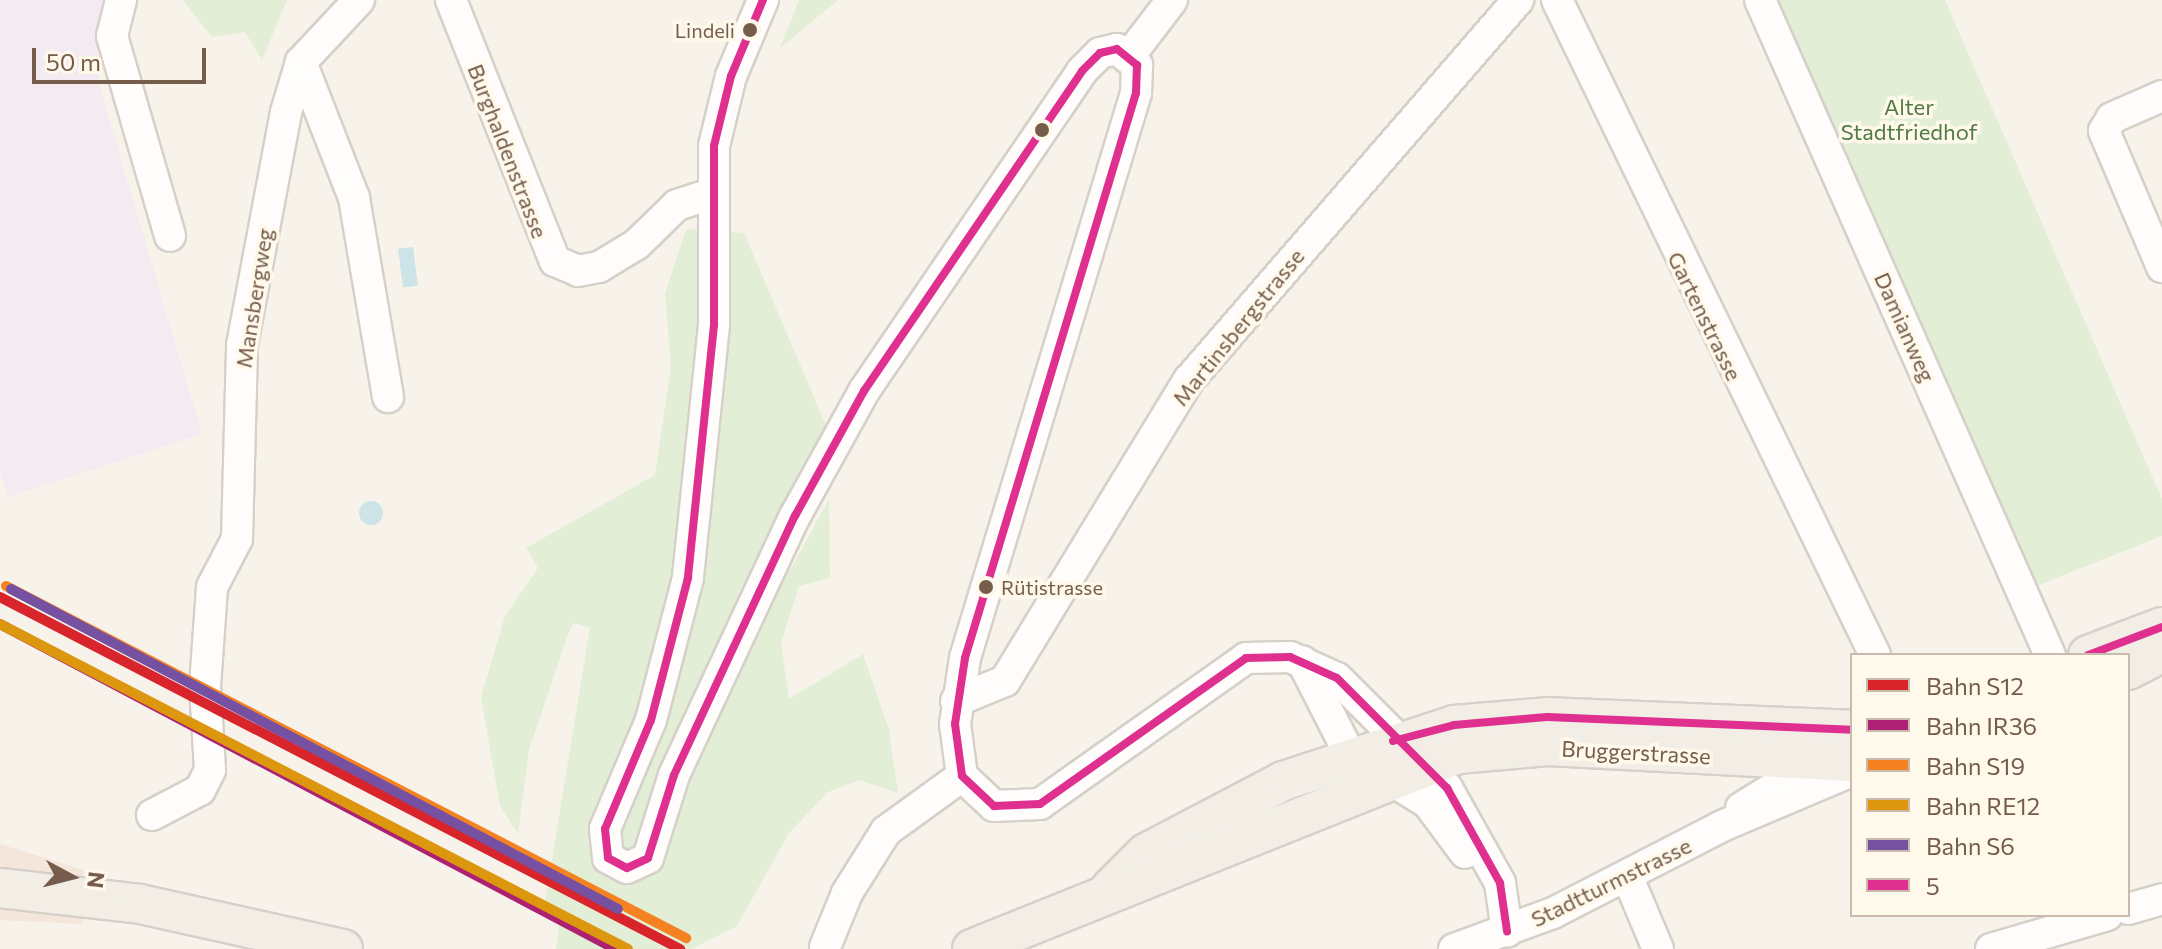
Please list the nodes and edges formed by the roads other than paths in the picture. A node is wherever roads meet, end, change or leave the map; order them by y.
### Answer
1 (121, 0) edge
2 (359, 0) edge
3 (451, 0) edge
4 (763, 0) edge
5 (1172, 0) edge
6 (1518, 0) edge
7 (1760, 0) edge
8 (1554, 1) edge
9 (1130, 55) junction
10 (301, 62) junction
11 (2162, 96) edge
12 (711, 194) junction
13 (170, 236) dead end
14 (2162, 267) edge
15 (388, 397) dead end
16 (2162, 627) edge
17 (1858, 641) edge
18 (2049, 653) edge
19 (2093, 653) edge
20 (2162, 653) edge
21 (1302, 661) junction
22 (2130, 669) edge
23 (956, 701) junction
24 (1846, 747) edge
25 (1350, 755) junction
26 (1401, 761) junction
27 (962, 776) junction
28 (152, 815) dead end
29 (1628, 878) junction
30 (0, 888) edge
31 (1110, 889) junction
32 (2162, 899) edge
33 (2130, 908) edge
34 (2100, 917) edge
35 (1507, 931) junction
36 (825, 947) dead end
37 (343, 949) edge
38 (972, 949) edge
39 (1454, 949) edge
40 (1658, 949) edge
41 (1991, 949) edge

1 - 13 street
2 - 10 street
3 - 12 street, Burghaldenstrasse
4 - 12 street
5 - 9 street
6 - 23 street, Martinsbergstrasse
7 - 18 street, Damianweg
8 - 17 street, Gartenstrasse
9 - 12 street
9 - 23 street
10 - 15 street
10 - 28 street, Mansbergweg
11 - 14 street
16 - 19 main road
20 - 22 main road
21 - 25 street
21 - 26 street
21 - 27 street
23 - 27 street
24 - 26 main road, Bruggerstrasse
24 - 29 street, Stadtturmstrasse
25 - 26 main road, Bruggerstrasse
25 - 31 main road, Bruggerstrasse
26 - 31 main road, Bruggerstrasse
26 - 35 street
27 - 36 street
29 - 35 street, Stadtturmstrasse
29 - 40 street
30 - 37 main road
31 - 38 main road, Bruggerstrasse
32 - 33 street
34 - 41 street
35 - 39 street, Stadtturmstrasse

